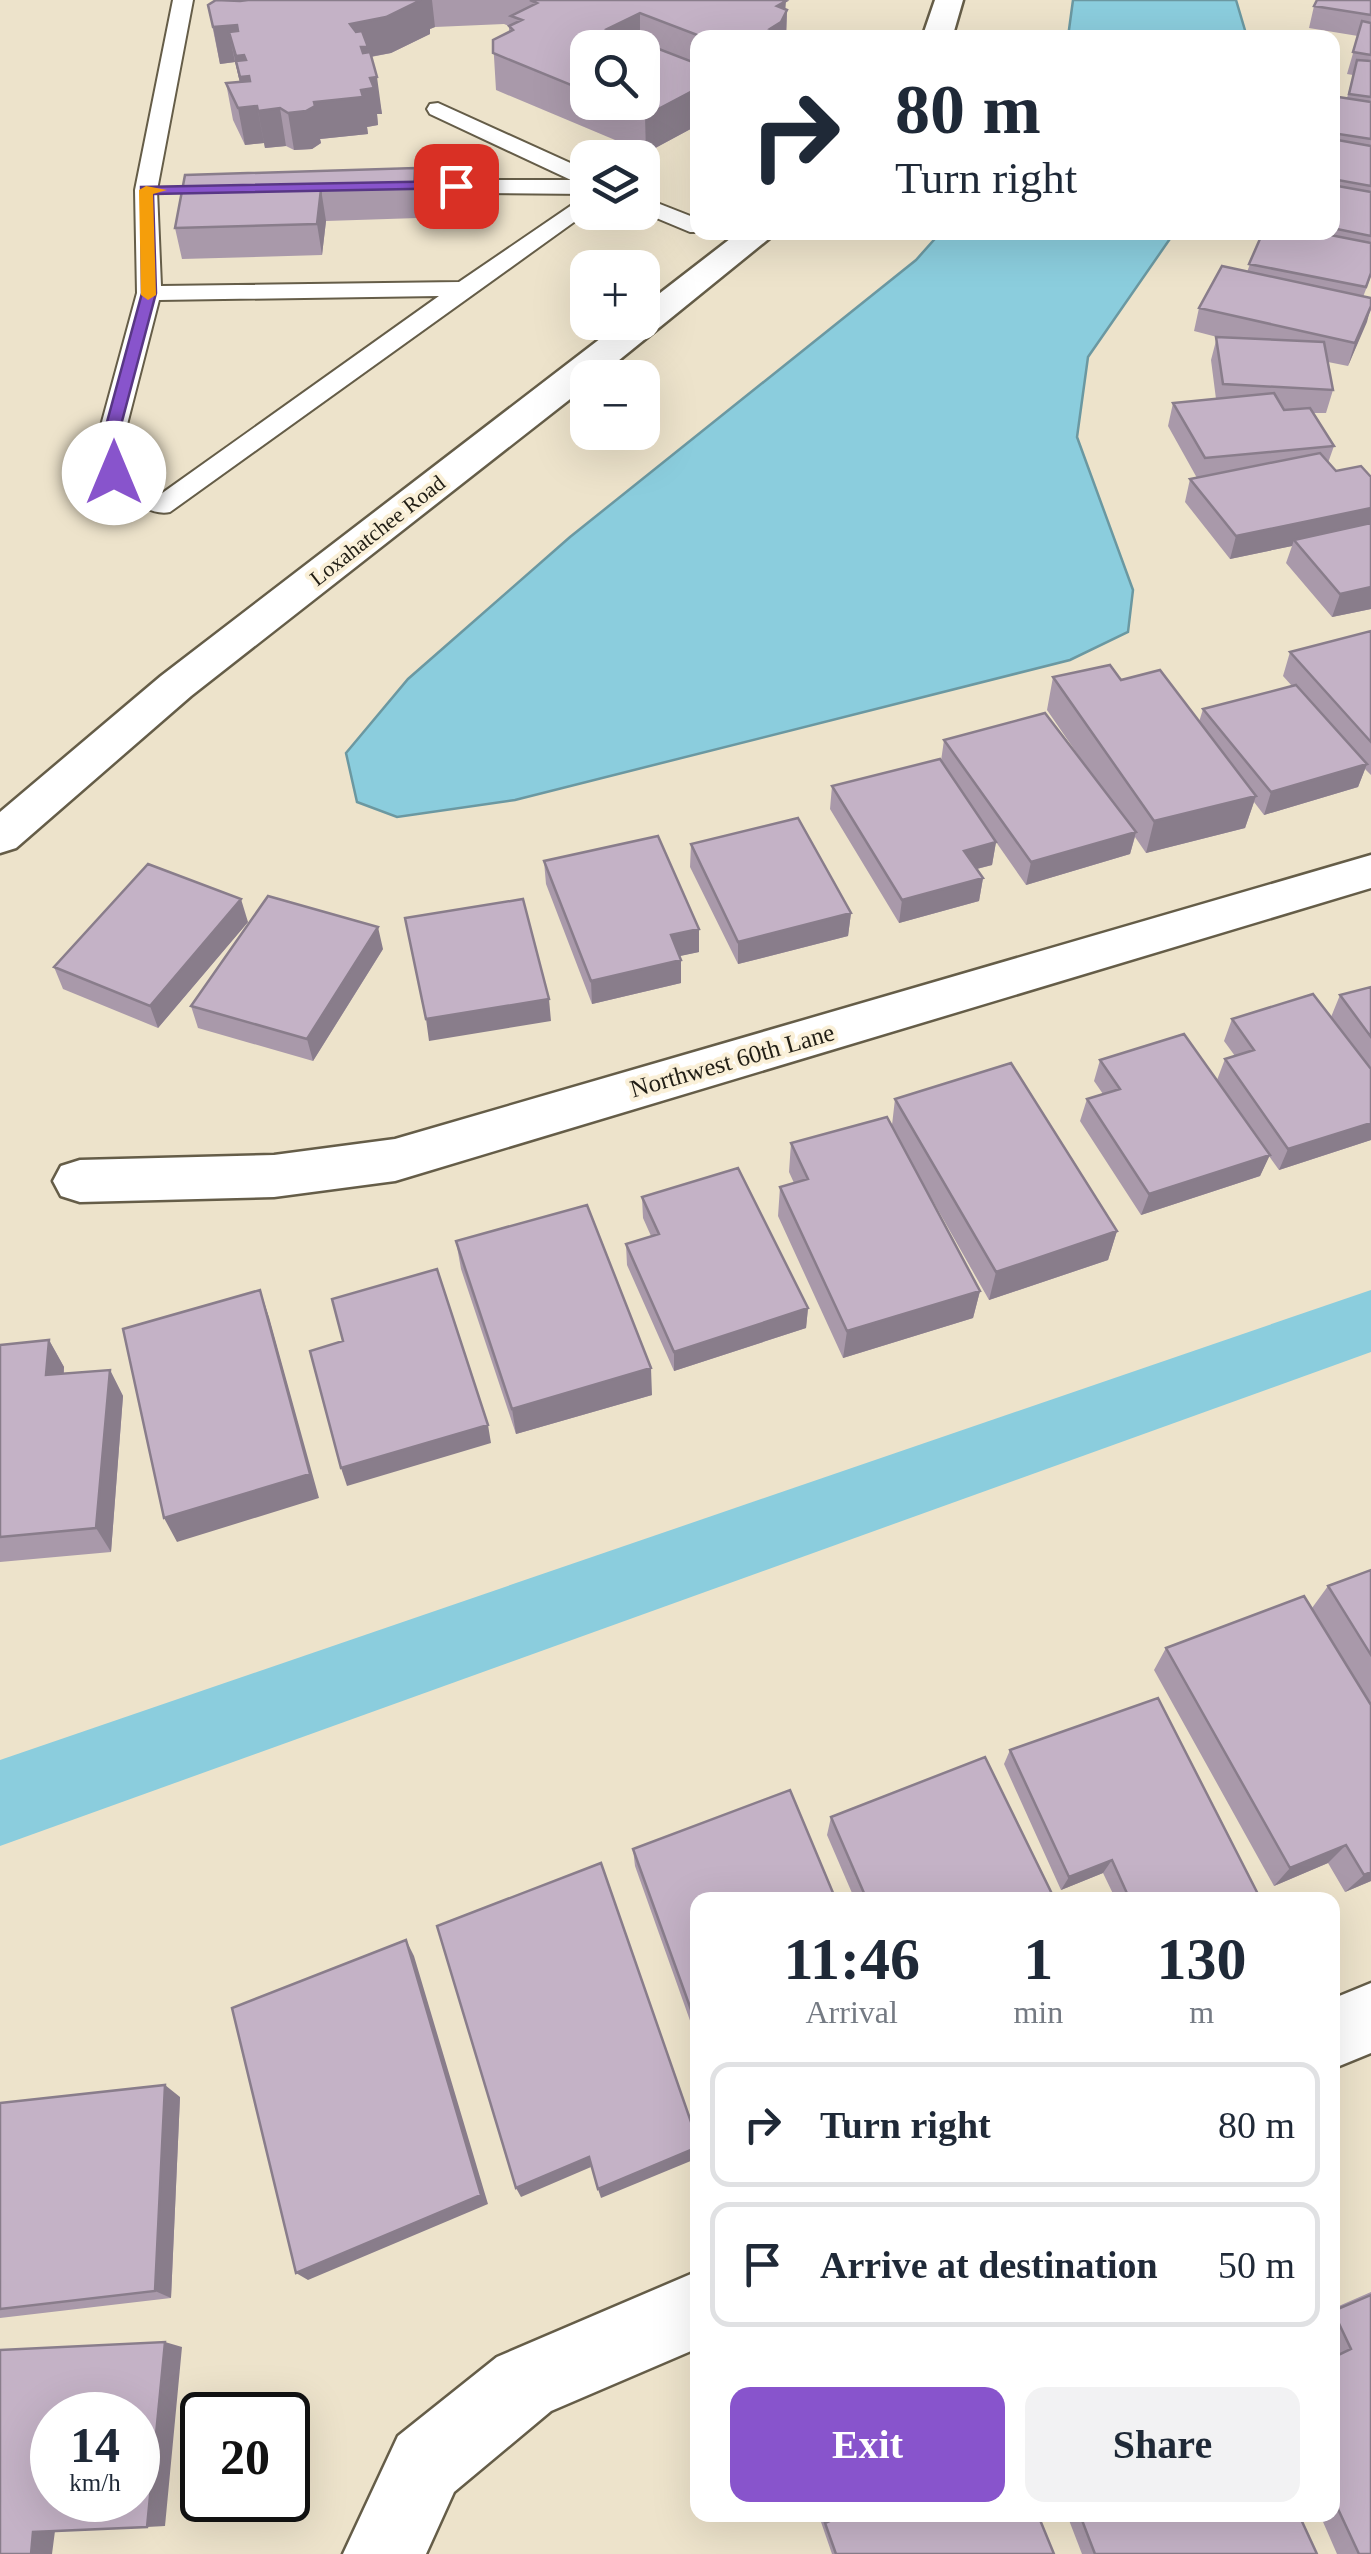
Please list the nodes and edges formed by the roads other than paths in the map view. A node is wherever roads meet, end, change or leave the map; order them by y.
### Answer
1 (183, 0) edge
2 (949, 0) edge
3 (940, 30) edge
4 (438, 109) dead end
5 (570, 171) edge
6 (340, 187) edge
7 (570, 188) edge
8 (660, 212) edge
9 (570, 213) edge
10 (690, 225) edge
11 (733, 240) edge
12 (462, 288) junction
13 (149, 293) junction
14 (0, 837) edge
15 (1371, 871) edge
16 (80, 1180) dead end
17 (1371, 2018) edge
18 (1340, 2031) edge
19 (690, 2312) edge
20 (384, 2554) edge

1 - 13 lane
2 - 3 street
4 - 5 lane
6 - 7 lane
8 - 10 lane
9 - 12 lane
11 - 14 street, Loxahatchee Road
12 - 13 lane
12 - 13 lane
15 - 16 street, Northwest 60th Lane
17 - 18 street
19 - 20 street

